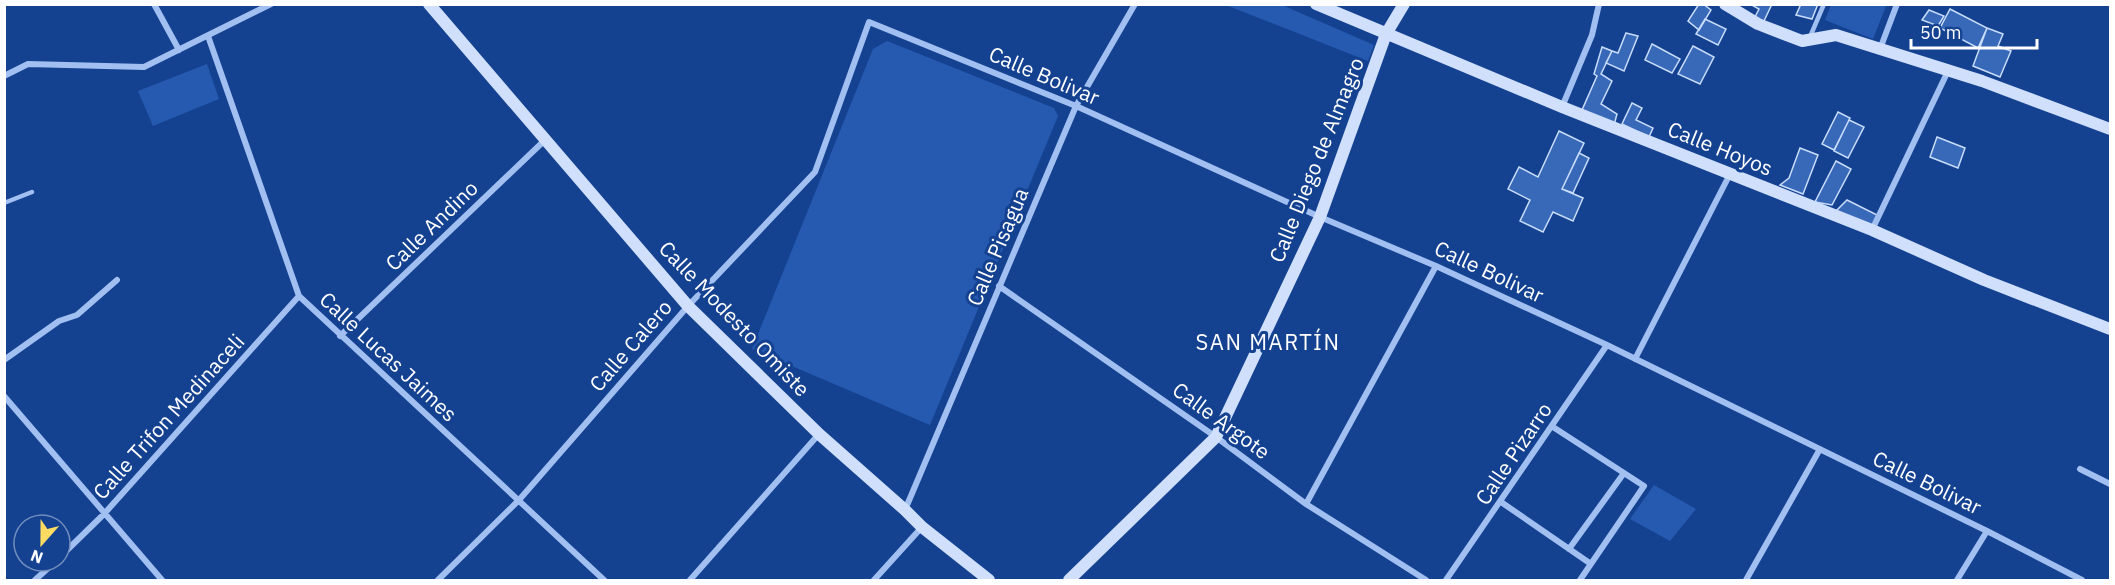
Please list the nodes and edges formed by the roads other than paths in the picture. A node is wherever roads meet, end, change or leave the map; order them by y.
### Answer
1 (154, 4) edge
2 (271, 4) edge
3 (429, 4) edge
4 (1136, 4) edge
5 (1316, 4) edge
6 (1404, 4) edge
7 (1599, 4) edge
8 (1725, 4) edge
9 (1824, 4) edge
10 (1897, 4) edge
11 (869, 22) joint
12 (1386, 34) junction
13 (207, 36) junction
14 (1809, 39) junction
15 (179, 50) junction
16 (1880, 50) junction
17 (1948, 71) junction
18 (4, 76) edge
19 (1076, 106) junction
20 (1562, 107) junction
21 (2110, 129) edge
22 (546, 139) junction
23 (1730, 174) junction
24 (32, 192) dead end
25 (4, 203) edge
26 (1320, 218) junction
27 (1872, 230) junction
28 (1437, 266) junction
29 (117, 280) dead end
30 (999, 285) junction
31 (298, 296) junction
32 (688, 306) junction
33 (2110, 329) edge
34 (340, 336) junction
35 (1607, 345) junction
36 (1635, 359) junction
37 (4, 360) edge
38 (4, 396) edge
39 (1553, 427) junction
40 (819, 434) junction
41 (1216, 437) junction
42 (1820, 449) junction
43 (2080, 469) dead end
44 (1624, 473) junction
45 (2110, 484) edge
46 (519, 500) junction
47 (1501, 502) junction
48 (1306, 504) junction
49 (905, 510) junction
50 (104, 514) junction
51 (922, 527) junction
52 (1987, 531) junction
53 (72, 545) edge
54 (1569, 549) junction
55 (1592, 564) junction
56 (162, 580) edge
57 (438, 580) edge
58 (604, 580) edge
59 (690, 580) edge
60 (874, 580) edge
61 (989, 580) edge
62 (1068, 580) edge
63 (1426, 580) edge
64 (1446, 580) edge
65 (1580, 580) edge
66 (1746, 580) edge
67 (1957, 580) edge
68 (2082, 580) edge

1 - 15 street
2 - 13 street
3 - 22 main road, Calle Modesto Omiste
4 - 19 street, Calle Pisagua
5 - 12 main road, Calle Hoyos
6 - 12 main road, Calle Diego de Almagro
7 - 20 street
8 - 14 main road
9 - 14 lane
10 - 16 street
11 - 19 street, Calle Bolivar
11 - 32 street, Calle Calero
12 - 20 main road, Calle Hoyos
12 - 26 main road, Calle Diego de Almagro
13 - 15 street
13 - 31 street, Calle Lucas Jaimes
14 - 16 main road
15 - 18 street
16 - 17 main road
17 - 21 main road
17 - 27 street
19 - 26 street, Calle Bolivar
19 - 30 street, Calle Pisagua
20 - 23 main road, Calle Hoyos
22 - 32 main road, Calle Modesto Omiste
22 - 34 street, Calle Andino
23 - 27 main road, Calle Hoyos
23 - 36 street
24 - 25 lane
26 - 28 street, Calle Bolivar
26 - 41 main road, Calle Diego de Almagro
27 - 33 main road, Calle Hoyos
28 - 35 street, Calle Bolivar
28 - 48 street
29 - 37 street
30 - 41 street, Calle Argote
30 - 49 street, Calle Pisagua
31 - 34 street, Calle Lucas Jaimes
31 - 50 street, Calle Trifon Medinaceli
32 - 40 main road, Calle Modesto Omiste
32 - 46 street, Calle Calero
34 - 46 street, Calle Lucas Jaimes
35 - 36 street, Calle Bolivar
35 - 39 street, Calle Pizarro
36 - 42 street, Calle Bolivar
38 - 50 street
39 - 44 street
39 - 47 street, Calle Pizarro
40 - 49 main road, Calle Modesto Omiste
40 - 59 street
41 - 48 street, Calle Argote
41 - 62 main road, Calle Diego de Almagro
42 - 52 street, Calle Bolivar
42 - 66 street
43 - 45 street
44 - 54 street
44 - 55 street
46 - 57 street, Calle Calero
46 - 58 street, Calle Lucas Jaimes
47 - 54 street
47 - 64 street, Calle Pizarro
48 - 63 street, Calle Argote
49 - 51 main road, Calle Modesto Omiste
50 - 53 street, Calle Trifon Medinaceli
50 - 56 street
51 - 60 street
51 - 61 main road, Calle Modesto Omiste
52 - 67 street
52 - 68 street, Calle Bolivar
54 - 55 street
55 - 65 street

